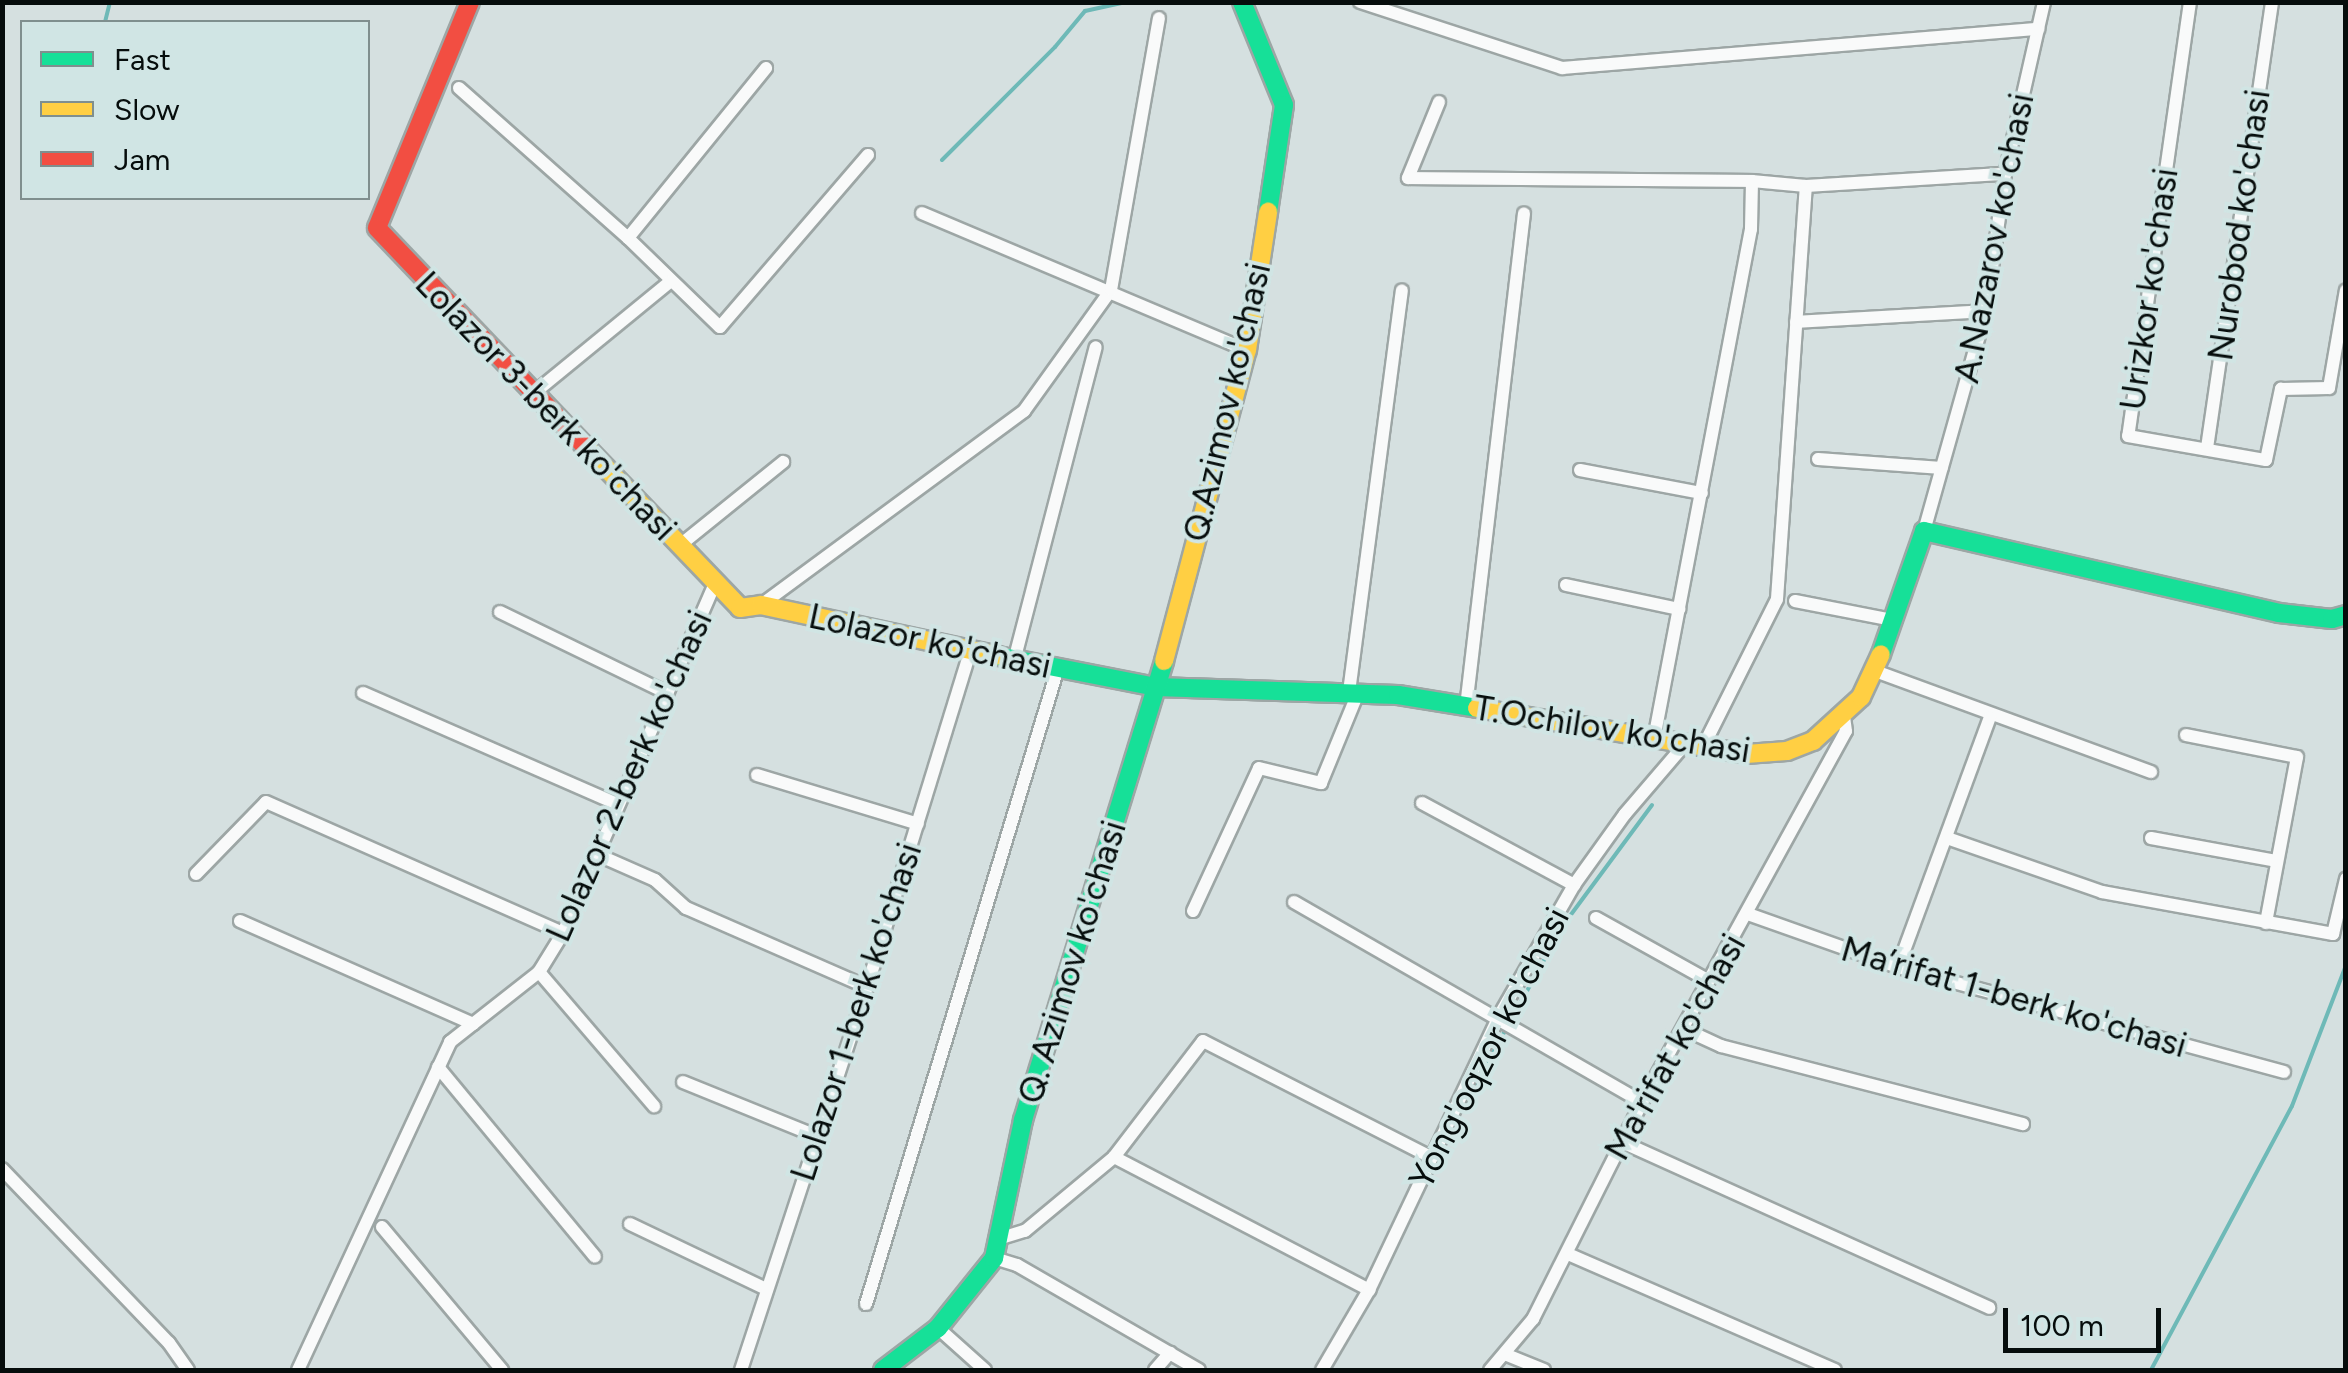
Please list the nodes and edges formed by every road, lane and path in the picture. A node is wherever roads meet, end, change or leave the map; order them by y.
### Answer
1 (470, 2) edge
2 (1242, 2) edge
3 (1360, 2) edge
4 (2044, 2) edge
5 (2190, 2) edge
6 (2272, 2) edge
7 (1160, 18) dead end
8 (2038, 29) junction
9 (766, 68) dead end
10 (459, 88) dead end
11 (1439, 102) dead end
12 (868, 154) dead end
13 (2005, 174) junction
14 (1752, 180) junction
15 (1806, 186) junction
16 (922, 212) dead end
17 (1524, 213) dead end
18 (628, 238) junction
19 (671, 281) junction
20 (1111, 290) junction
21 (1402, 290) dead end
22 (2346, 290) edge
23 (1986, 311) junction
24 (1796, 322) junction
25 (1096, 347) dead end
26 (1247, 350) junction
27 (2340, 356) edge
28 (534, 393) junction
29 (2207, 448) junction
30 (1818, 460) dead end
31 (783, 462) dead end
32 (1942, 468) junction
33 (1580, 470) dead end
34 (1702, 493) junction
35 (1924, 531) junction
36 (679, 546) junction
37 (715, 584) junction
38 (1566, 585) dead end
39 (1795, 601) dead end
40 (761, 605) junction
41 (1679, 609) junction
42 (500, 612) dead end
43 (2346, 616) edge
44 (1893, 620) junction
45 (970, 653) junction
46 (1015, 657) junction
47 (1058, 668) junction
48 (1875, 672) junction
49 (1156, 687) junction
50 (667, 692) junction
51 (364, 693) dead end
52 (1354, 693) junction
53 (1466, 707) junction
54 (1844, 716) junction
55 (1990, 716) junction
56 (2186, 735) dead end
57 (1654, 739) junction
58 (1694, 746) junction
59 (2150, 772) dead end
60 (757, 775) dead end
61 (1422, 803) dead end
62 (618, 804) junction
63 (918, 824) junction
64 (1946, 838) junction
65 (2151, 838) dead end
66 (596, 854) junction
67 (2276, 860) junction
68 (196, 874) dead end
69 (2346, 879) edge
70 (1574, 885) junction
71 (1294, 902) dead end
72 (1192, 910) dead end
73 (1748, 914) junction
74 (1596, 918) dead end
75 (240, 921) dead end
76 (2266, 923) junction
77 (563, 933) junction
78 (1898, 967) junction
79 (539, 972) junction
80 (1709, 981) junction
81 (867, 987) junction
82 (1498, 1016) junction
83 (473, 1024) junction
84 (1684, 1029) junction
85 (438, 1067) junction
86 (2284, 1072) dead end
87 (683, 1082) dead end
88 (1642, 1102) junction
89 (654, 1106) dead end
90 (2023, 1124) dead end
91 (816, 1136) junction
92 (1622, 1142) junction
93 (1429, 1156) junction
94 (1114, 1157) junction
95 (2, 1169) edge
96 (630, 1224) dead end
97 (382, 1227) dead end
98 (996, 1249) junction
99 (1568, 1254) junction
100 (594, 1257) dead end
101 (766, 1288) junction
102 (1368, 1290) junction
103 (866, 1304) dead end
104 (1990, 1308) dead end
105 (938, 1328) junction
106 (1170, 1354) junction
107 (1507, 1354) junction
108 (188, 1370) edge
109 (298, 1370) edge
110 (502, 1370) edge
111 (741, 1370) edge
112 (883, 1370) edge
113 (984, 1370) edge
114 (1155, 1370) edge
115 (1200, 1370) edge
116 (1322, 1370) edge
117 (1490, 1370) edge
118 (1544, 1370) edge
119 (1835, 1370) edge

1 - 28 main road, Lolazor 3-berk ko'chasi
2 - 26 main road, Q.Azimov ko'chasi
3 - 8 street
4 - 8 street, A.Nazarov ko'chasi
5 - 29 street, Urizkor ko'chasi
6 - 29 street, Nurobod ko'chasi
7 - 20 street
8 - 13 street, A.Nazarov ko'chasi
9 - 18 street
10 - 18 street
11 - 14 street
12 - 19 street
13 - 15 street
13 - 23 street, A.Nazarov ko'chasi
14 - 15 street
14 - 34 street
15 - 24 street, Yong'oqzor ko'chasi
16 - 20 street
17 - 53 street
18 - 19 street
19 - 28 street
20 - 26 street
20 - 40 street
21 - 52 street
22 - 27 street
23 - 24 street
23 - 32 street, A.Nazarov ko'chasi
24 - 58 street, Yong'oqzor ko'chasi
25 - 46 street
26 - 49 main road, Q.Azimov ko'chasi
27 - 29 street, Urizkor ko'chasi
28 - 36 main road, Lolazor 3-berk ko'chasi
30 - 32 street
31 - 36 street
32 - 35 street, A.Nazarov ko'chasi
33 - 34 street
34 - 41 street
35 - 43 main road
35 - 44 main road, T.Ochilov ko'chasi
36 - 37 main road, Lolazor 3-berk ko'chasi
37 - 40 main road, Lolazor ko'chasi
37 - 50 street, Lolazor 2-berk ko'chasi
38 - 41 street
39 - 44 street
40 - 45 main road, Lolazor ko'chasi
41 - 57 street
42 - 50 street
44 - 48 main road, T.Ochilov ko'chasi
45 - 46 main road, Lolazor ko'chasi
45 - 63 street, Lolazor 1-berk ko'chasi
46 - 47 main road, Lolazor ko'chasi
47 - 49 main road, Lolazor ko'chasi
47 - 103 street
48 - 54 main road, T.Ochilov ko'chasi
48 - 55 street
49 - 52 main road, T.Ochilov ko'chasi
49 - 98 main road, Q. Azimov ko'chasi
50 - 62 street, Lolazor 2-berk ko'chasi
51 - 62 street
52 - 53 main road, T.Ochilov ko'chasi
52 - 72 street
53 - 57 main road, T.Ochilov ko'chasi
54 - 58 main road, T.Ochilov ko'chasi
54 - 73 street, Ma'rifat ko'chasi
55 - 59 street
55 - 64 street
56 - 67 street
57 - 58 main road, T.Ochilov ko'chasi
58 - 70 street, Yong'oqzor ko'chasi
60 - 63 street
61 - 70 street
62 - 66 street, Lolazor 2-berk ko'chasi
63 - 81 street, Lolazor 1-berk ko'chasi
64 - 76 street
64 - 78 street
65 - 67 street
66 - 77 street, Lolazor 2-berk ko'chasi
66 - 81 street
67 - 76 street
68 - 77 street
69 - 76 street
70 - 82 street, Yong'oqzor ko'chasi
71 - 82 street
73 - 78 street, Ma’rifat 1-berk ko'chasi
73 - 80 street, Ma'rifat ko'chasi
74 - 80 street
75 - 83 street
77 - 79 street, Lolazor 2-berk ko'chasi
78 - 86 street, Ma’rifat 1-berk ko'chasi
79 - 83 street, Lolazor 2-berk ko'chasi
79 - 89 street
80 - 84 street, Ma'rifat ko'chasi
81 - 91 street, Lolazor 1-berk ko'chasi
82 - 88 street
82 - 93 street, Yong'oqzor ko'chasi
83 - 85 street, Lolazor 2-berk ko'chasi
84 - 88 street, Ma'rifat ko'chasi
84 - 90 street
85 - 100 street
85 - 109 street, Lolazor 2-berk ko'chasi
87 - 91 street
88 - 92 street, Ma'rifat ko'chasi
91 - 101 street, Lolazor 1-berk ko'chasi
92 - 99 street, Ma'rifat ko'chasi
92 - 104 street
93 - 94 street
93 - 102 street, Yong'oqzor ko'chasi
94 - 98 street
94 - 102 street
95 - 108 street
96 - 101 street
97 - 110 street
98 - 105 main road
98 - 106 street
99 - 107 street, Ma'rifat ko'chasi
99 - 119 street
101 - 111 street, Lolazor 1-berk ko'chasi
102 - 116 street, Yong'oqzor ko'chasi
105 - 112 main road
105 - 113 street
106 - 114 street
106 - 115 street
107 - 117 street, Ma'rifat ko'chasi
107 - 118 street

